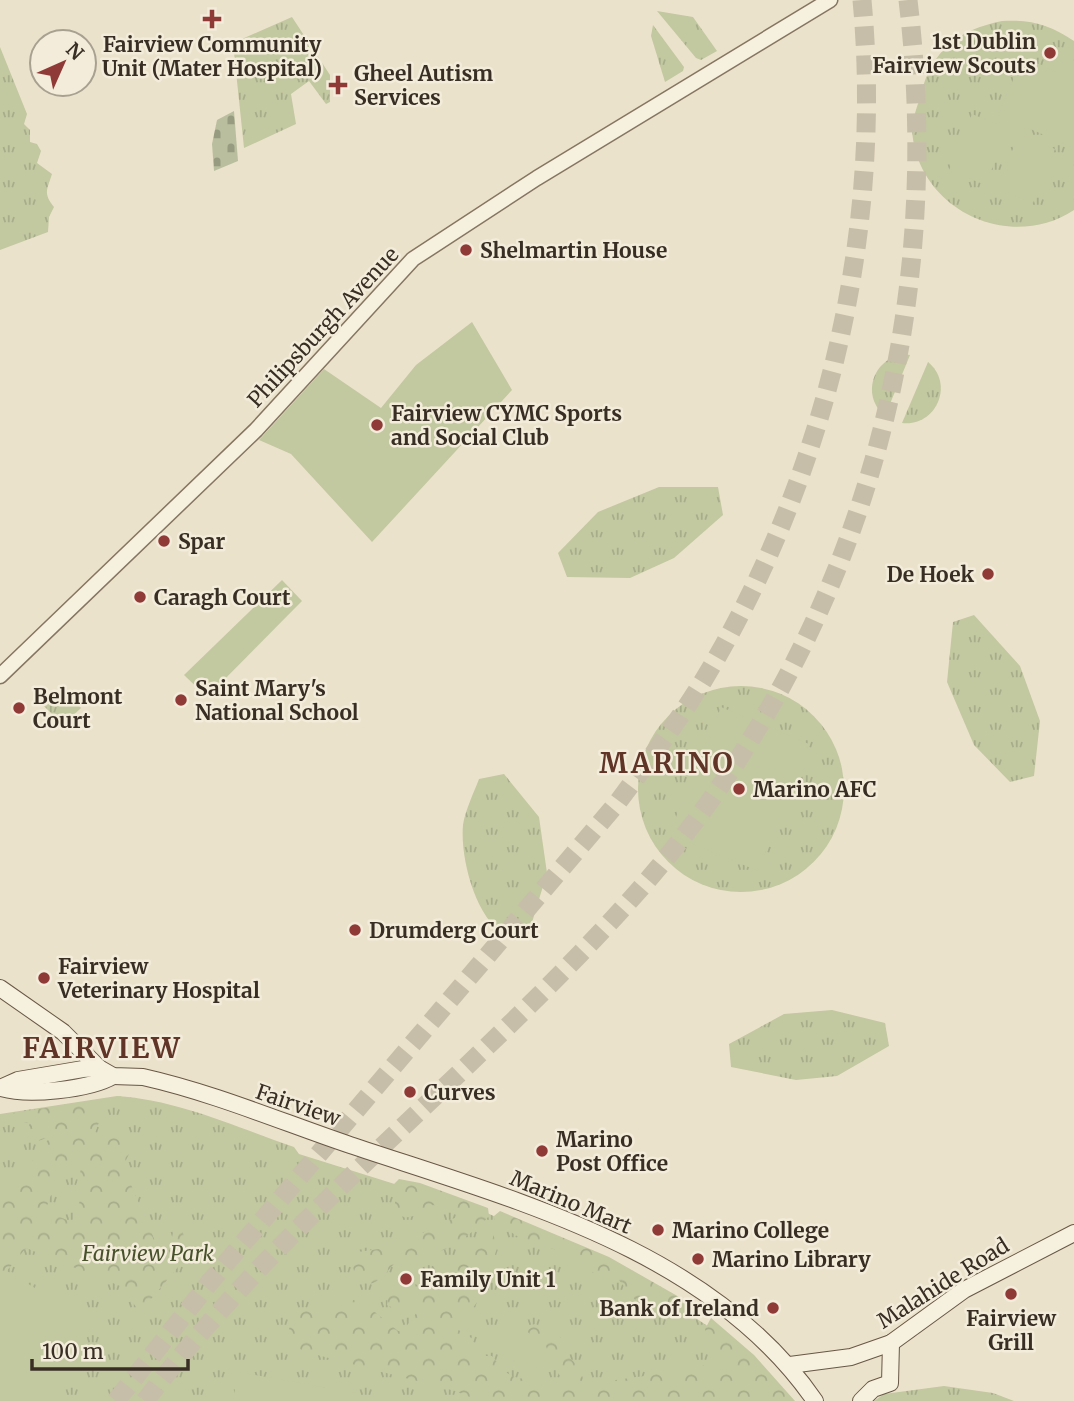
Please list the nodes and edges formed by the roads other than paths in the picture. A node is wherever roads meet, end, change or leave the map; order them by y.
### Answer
1 (830, 0) edge
2 (0, 676) edge
3 (0, 988) edge
4 (106, 1072) junction
5 (1, 1088) edge
6 (468, 1181) joint
7 (1074, 1233) edge
8 (891, 1343) junction
9 (790, 1365) junction
10 (815, 1401) edge
11 (861, 1401) edge

1 - 2 street, Philipsburgh Avenue
3 - 4 main road
4 - 5 main road
4 - 6 main road, Fairview
6 - 9 main road, Marino Mart
7 - 8 main road, Malahide Road
8 - 9 main road, Malahide Road
8 - 11 main road
9 - 10 main road, Marino Mart

